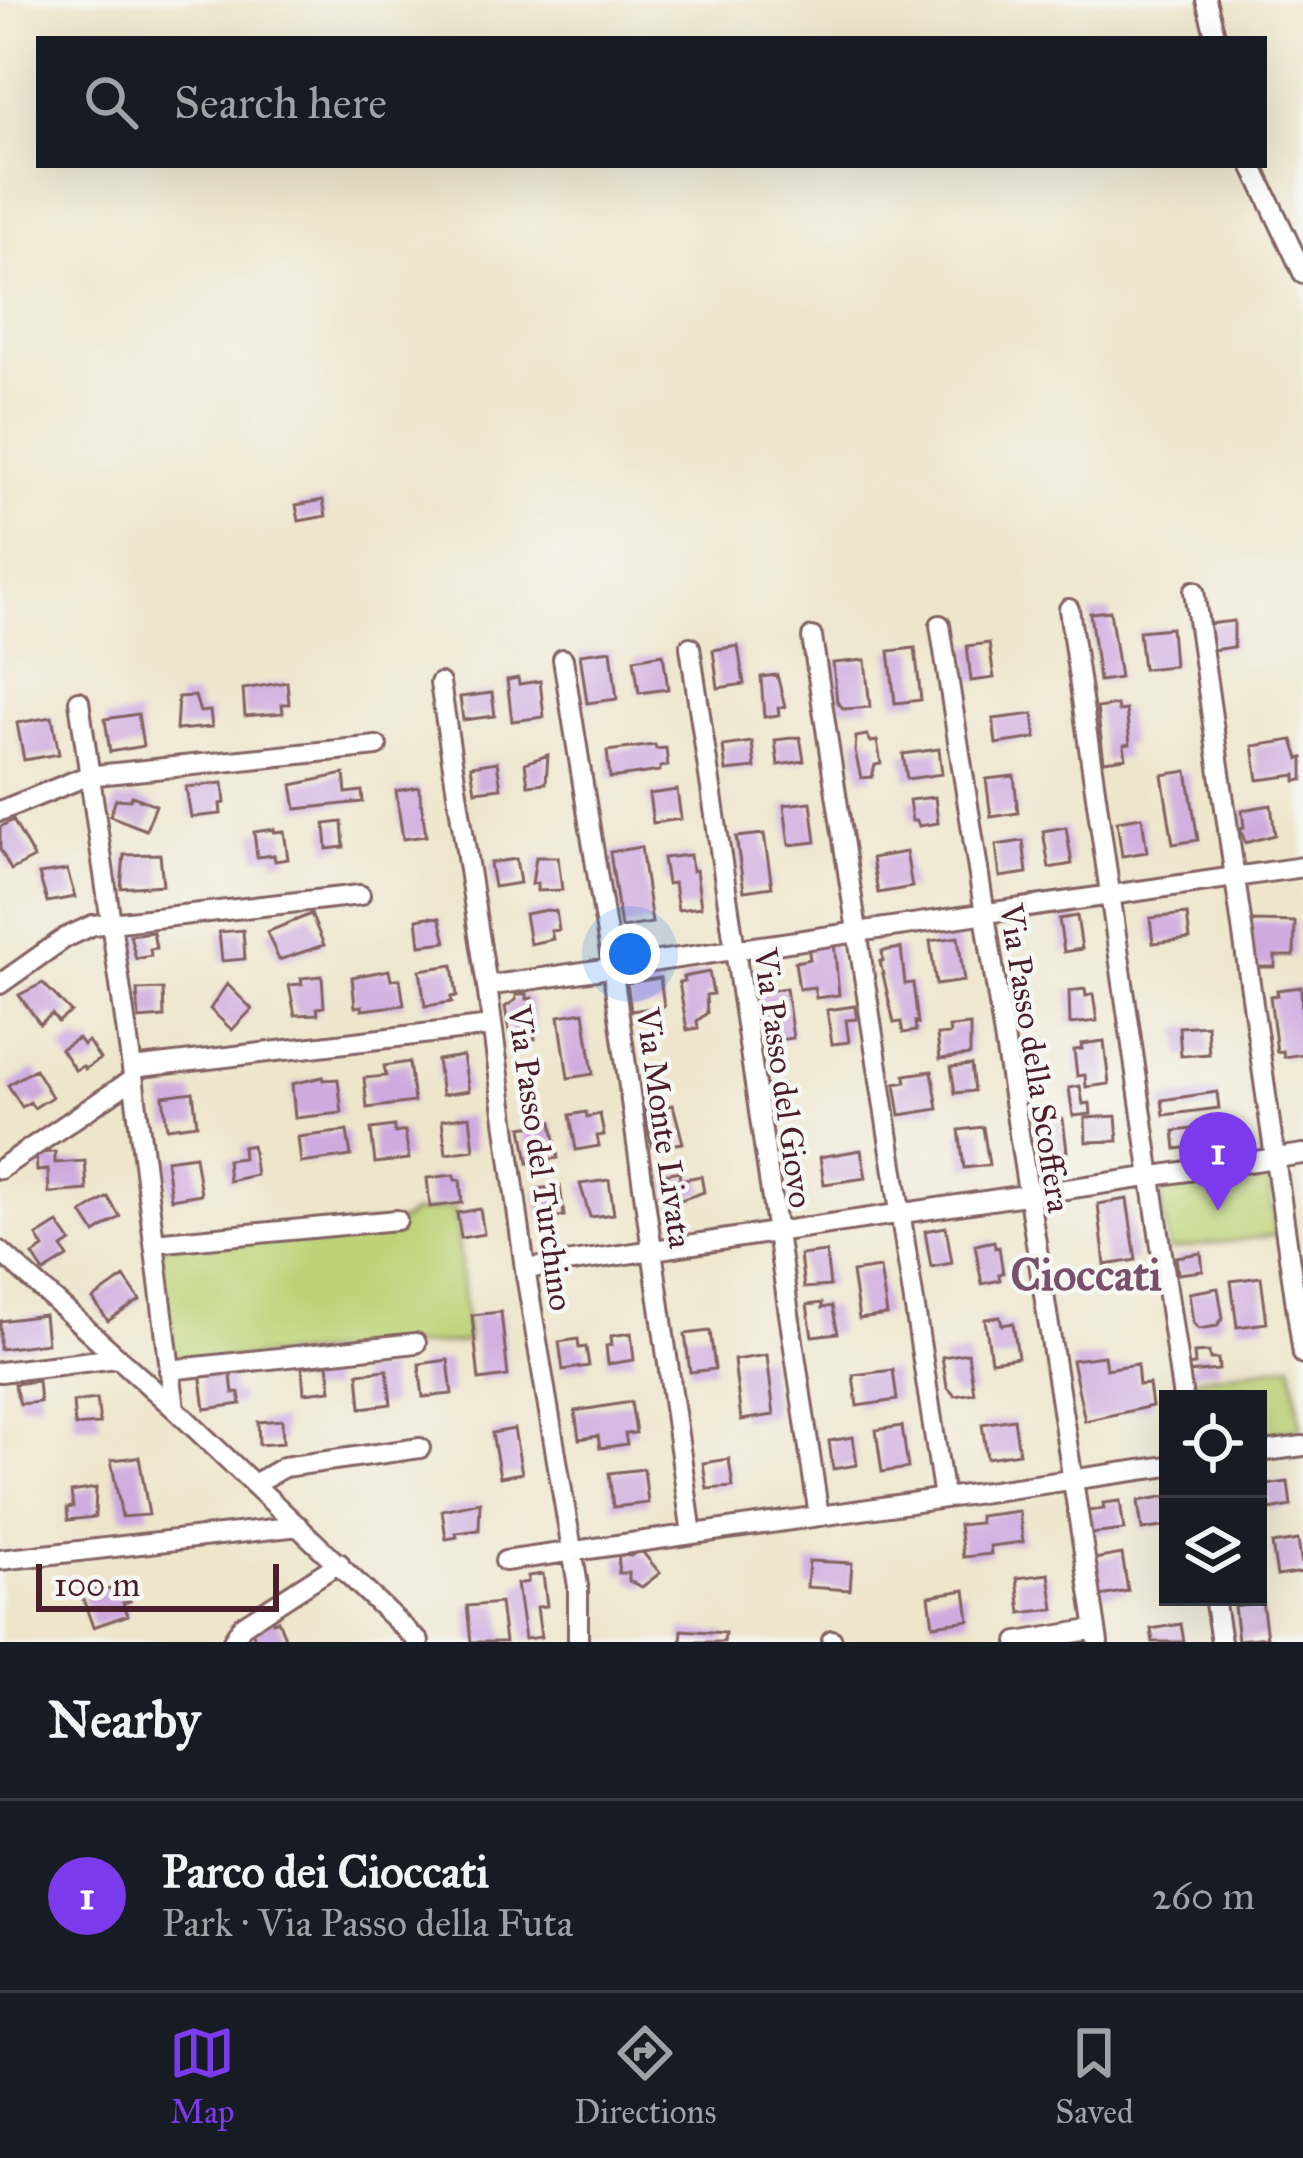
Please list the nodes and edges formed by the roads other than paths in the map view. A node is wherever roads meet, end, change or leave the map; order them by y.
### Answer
1 (1206, 0) edge
2 (1215, 36) edge
3 (1253, 168) edge
4 (1303, 273) edge
5 (1194, 591) dead end
6 (1069, 609) dead end
7 (940, 625) dead end
8 (812, 637) dead end
9 (690, 647) dead end
10 (563, 659) dead end
11 (440, 683) dead end
12 (79, 701) dead end
13 (377, 746) dead end
14 (87, 776) junction
15 (0, 811) edge
16 (1303, 867) edge
17 (1238, 877) junction
18 (360, 895) dead end
19 (1111, 895) junction
20 (983, 913) junction
21 (110, 921) junction
22 (859, 931) junction
23 (735, 948) junction
24 (612, 966) junction
25 (0, 984) edge
26 (487, 986) junction
27 (491, 1026) junction
28 (132, 1074) junction
29 (1303, 1154) edge
30 (1274, 1158) junction
31 (0, 1169) edge
32 (1149, 1178) junction
33 (1027, 1196) junction
34 (901, 1214) junction
35 (397, 1220) dead end
36 (776, 1233) junction
37 (154, 1243) junction
38 (0, 1251) edge
39 (652, 1251) junction
40 (525, 1269) junction
41 (416, 1342) dead end
42 (1303, 1354) edge
43 (117, 1358) junction
44 (170, 1370) junction
45 (0, 1372) edge
46 (1182, 1390) edge
47 (175, 1409) junction
48 (1303, 1446) edge
49 (420, 1448) dead end
50 (1267, 1451) edge
51 (1159, 1467) edge
52 (1071, 1480) junction
53 (254, 1484) junction
54 (944, 1498) junction
55 (819, 1516) junction
56 (299, 1526) junction
57 (692, 1534) junction
58 (573, 1552) junction
59 (0, 1561) edge
60 (505, 1561) dead end
61 (339, 1564) junction
62 (1216, 1606) edge
63 (1097, 1636) edge
64 (232, 1642) edge
65 (419, 1642) edge
66 (578, 1642) edge
67 (1018, 1642) edge
68 (1222, 1642) edge

1 - 2 street
3 - 4 street
5 - 17 street
6 - 19 street
7 - 20 street, Via Passo della Scoffera
8 - 22 street
9 - 23 street, Via Passo del Giovo
10 - 24 street, Via Monte Livata
11 - 26 street, Via Passo del Turchino
12 - 14 street
13 - 14 street
14 - 15 street
14 - 21 street
16 - 17 street
17 - 19 street
17 - 30 street
18 - 21 street
19 - 20 street
19 - 32 street
20 - 22 street
20 - 33 street, Via Passo della Scoffera
21 - 25 street
21 - 28 street
22 - 23 street
22 - 34 street
23 - 24 street
23 - 36 street, Via Passo del Giovo
24 - 26 street
24 - 39 street, Via Monte Livata
26 - 27 street, Via Passo del Turchino
27 - 28 street
27 - 40 street, Via Passo del Turchino
28 - 31 street
28 - 37 street
29 - 30 street
30 - 32 street
30 - 42 street
32 - 33 street
32 - 46 street
33 - 34 street
33 - 52 street, Via Passo della Scoffera
34 - 36 street
34 - 54 street
35 - 37 street
36 - 39 street
36 - 55 street, Via Passo del Giovo
37 - 44 street
38 - 43 street
39 - 40 street
39 - 57 street, Via Monte Livata
40 - 58 street, Via Passo del Turchino
41 - 44 street
43 - 45 street
43 - 47 street
44 - 47 street
47 - 53 street
48 - 50 street
49 - 53 street
51 - 52 street
52 - 54 street
52 - 63 street, Via Passo della Scoffera
53 - 56 street
54 - 55 street
55 - 57 street
56 - 59 street
56 - 61 street
57 - 58 street
58 - 60 street
58 - 66 street, Via Passo del Turchino
61 - 64 street
61 - 65 street
62 - 68 street
63 - 67 street

